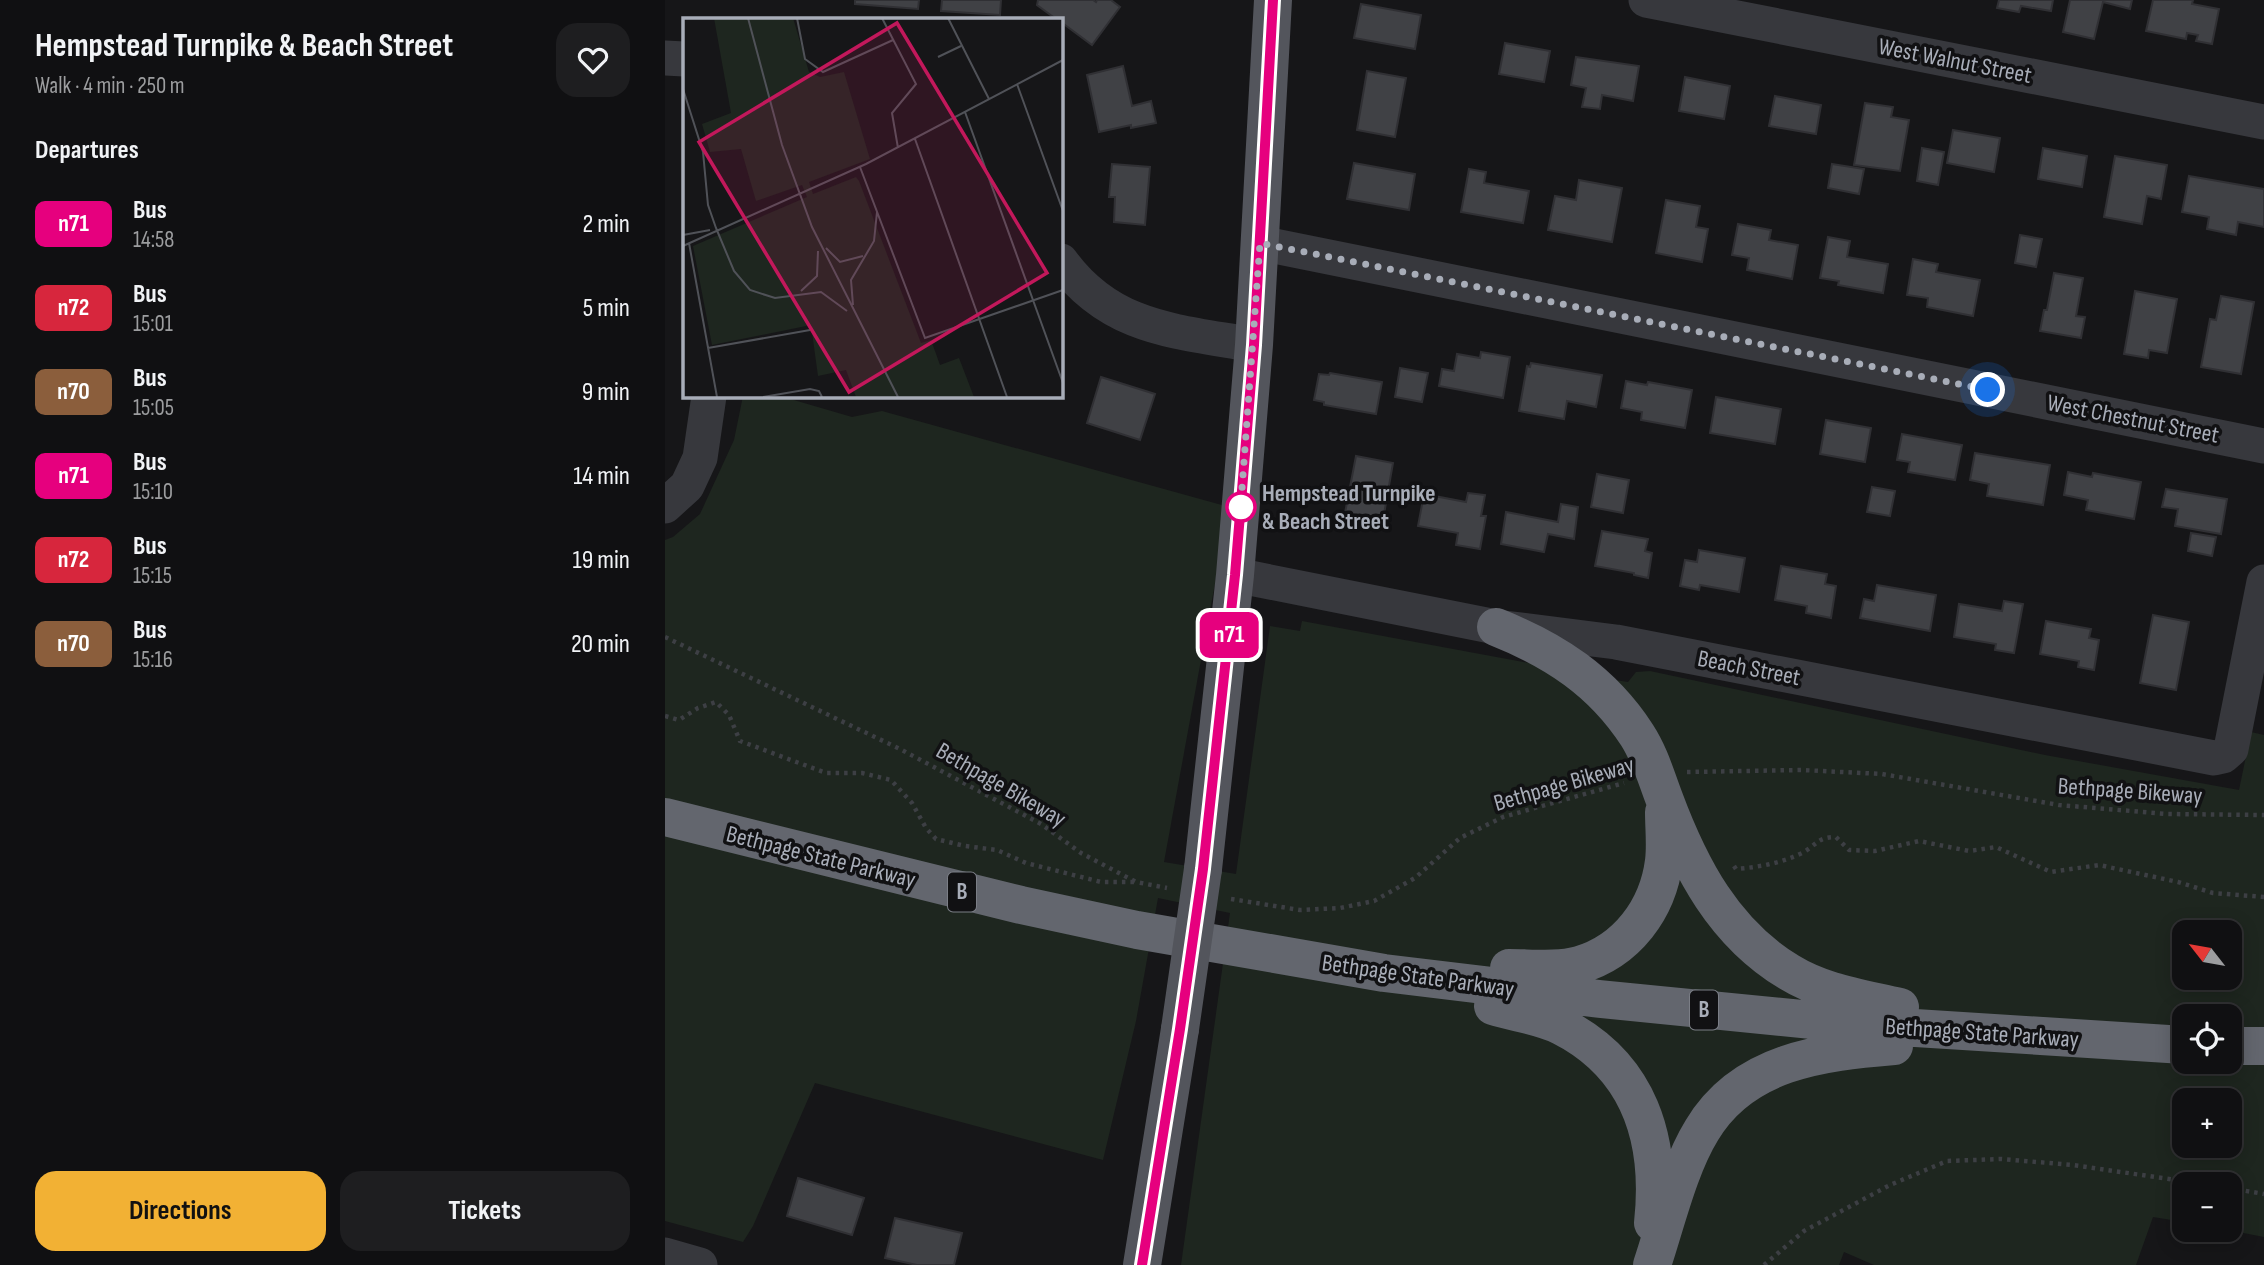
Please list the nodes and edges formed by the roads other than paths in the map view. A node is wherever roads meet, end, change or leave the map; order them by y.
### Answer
1 (1273, 0) edge
2 (1646, 0) edge
3 (665, 58) edge
4 (683, 59) edge
5 (2264, 122) edge
6 (1260, 243) junction
7 (1062, 262) edge
8 (1254, 345) junction
9 (709, 397) edge
10 (2264, 446) edge
11 (665, 506) edge
12 (1235, 575) junction
13 (2264, 582) edge
14 (1496, 627) junction
15 (1676, 783) junction
16 (665, 817) edge
17 (1384, 973) junction
18 (2025, 1036) junction
19 (2172, 1044) edge
20 (2242, 1045) edge
21 (2264, 1046) edge
22 (665, 1255) edge
23 (701, 1265) edge
24 (1142, 1265) edge
25 (1650, 1265) edge

1 - 6 main road
2 - 5 street, West Walnut Street
3 - 4 street
6 - 8 main road
6 - 10 street, West Chestnut Street
7 - 8 street
8 - 12 main road
9 - 11 street
12 - 14 street, Beach Street
12 - 24 main road, bridge
13 - 14 street, Beach Street
14 - 15 highway
15 - 17 highway
15 - 18 highway
16 - 17 highway, Bethpage State Parkway / B
17 - 18 highway, Bethpage State Parkway / B
17 - 25 highway
18 - 19 highway, Bethpage State Parkway / B
18 - 25 highway
20 - 21 highway
22 - 23 street

